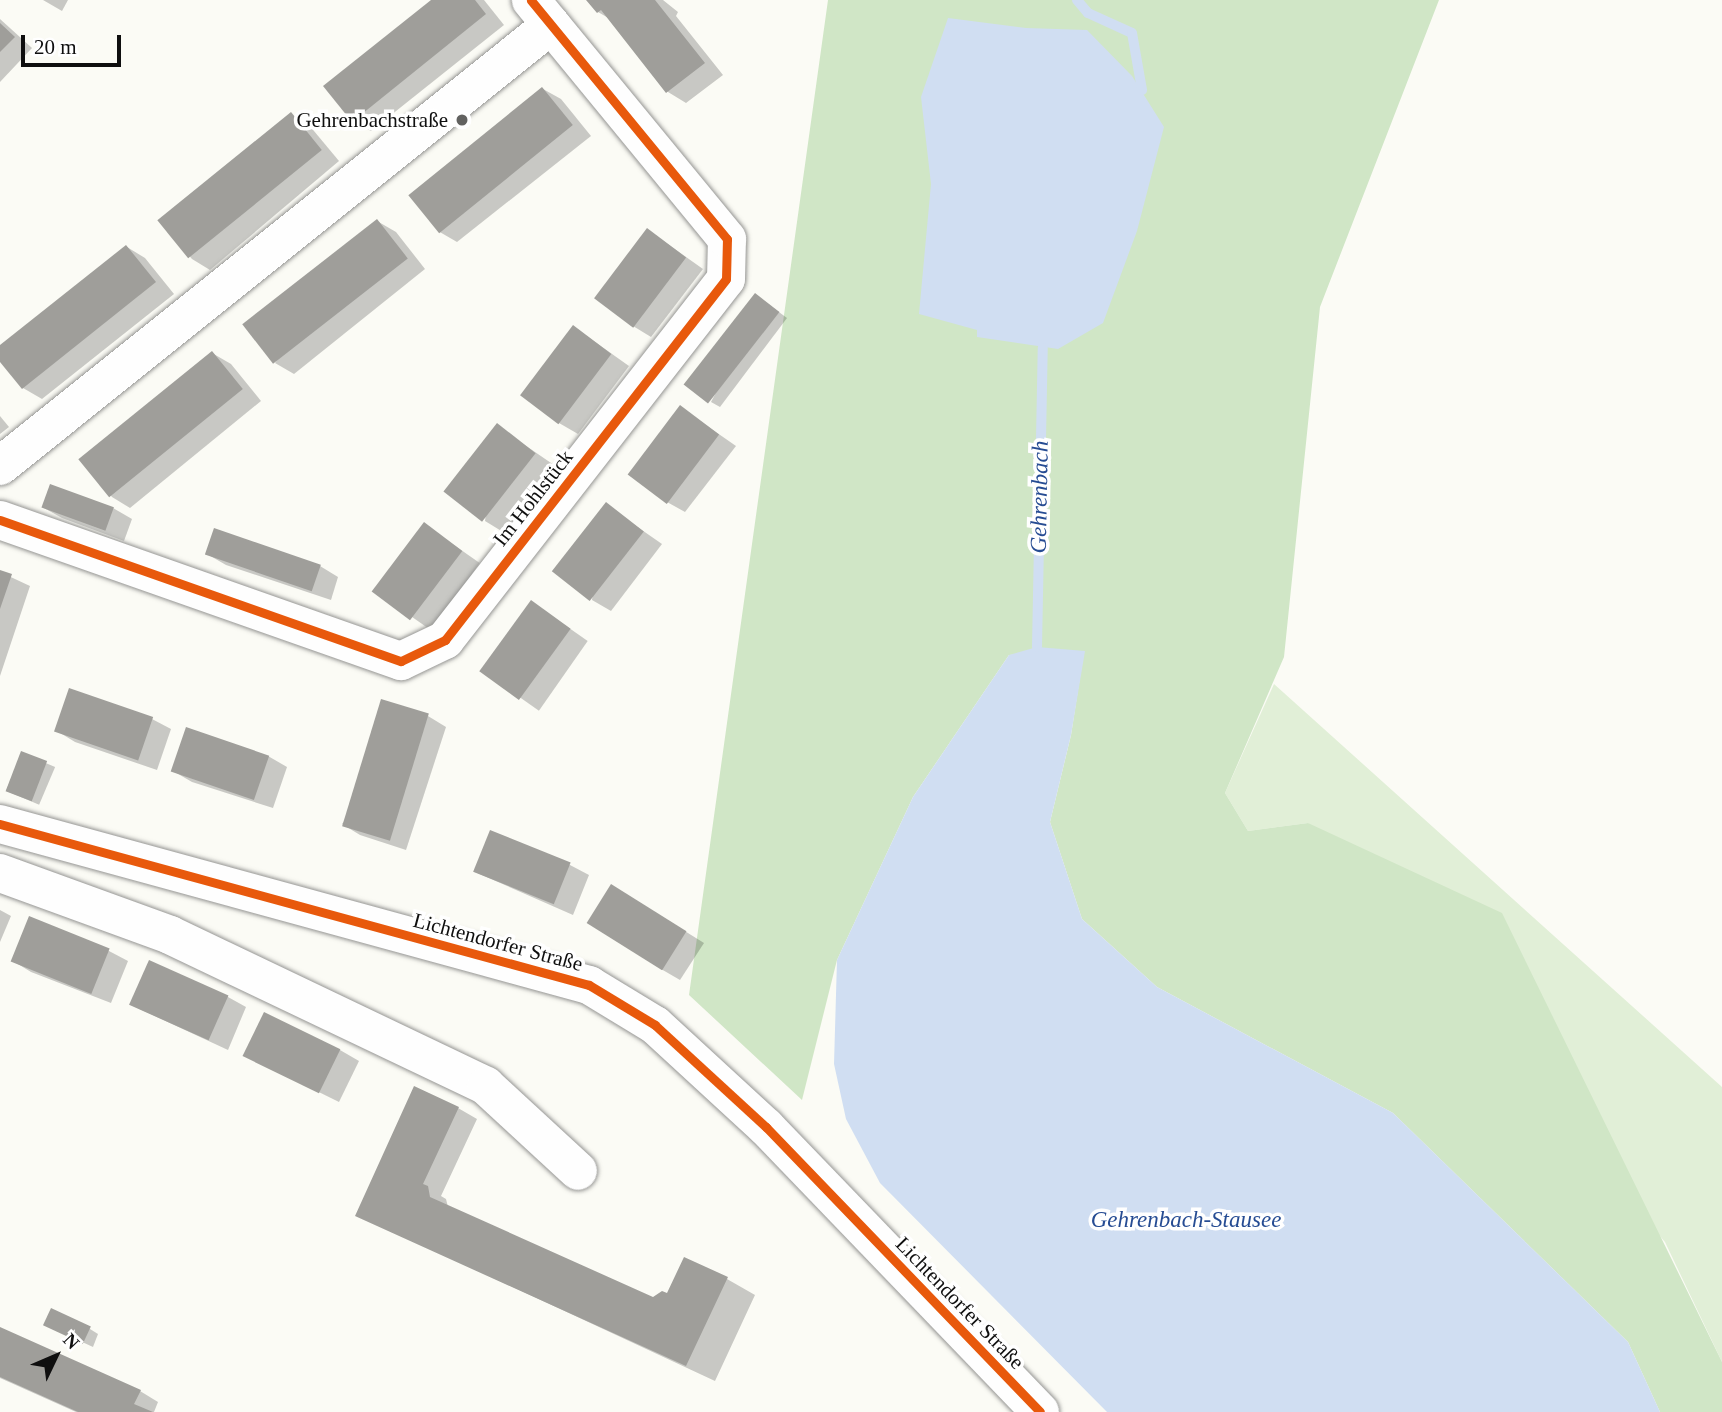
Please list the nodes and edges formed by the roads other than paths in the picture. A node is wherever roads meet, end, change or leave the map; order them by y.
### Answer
1 (541, 12) edge
2 (0, 466) edge
3 (0, 520) edge
4 (0, 824) edge
5 (0, 873) edge
6 (578, 1171) dead end
7 (1040, 1412) edge

1 - 2 street
1 - 3 street, Im Hohlstück
4 - 7 street, Lichtendorfer Straße
5 - 6 street

